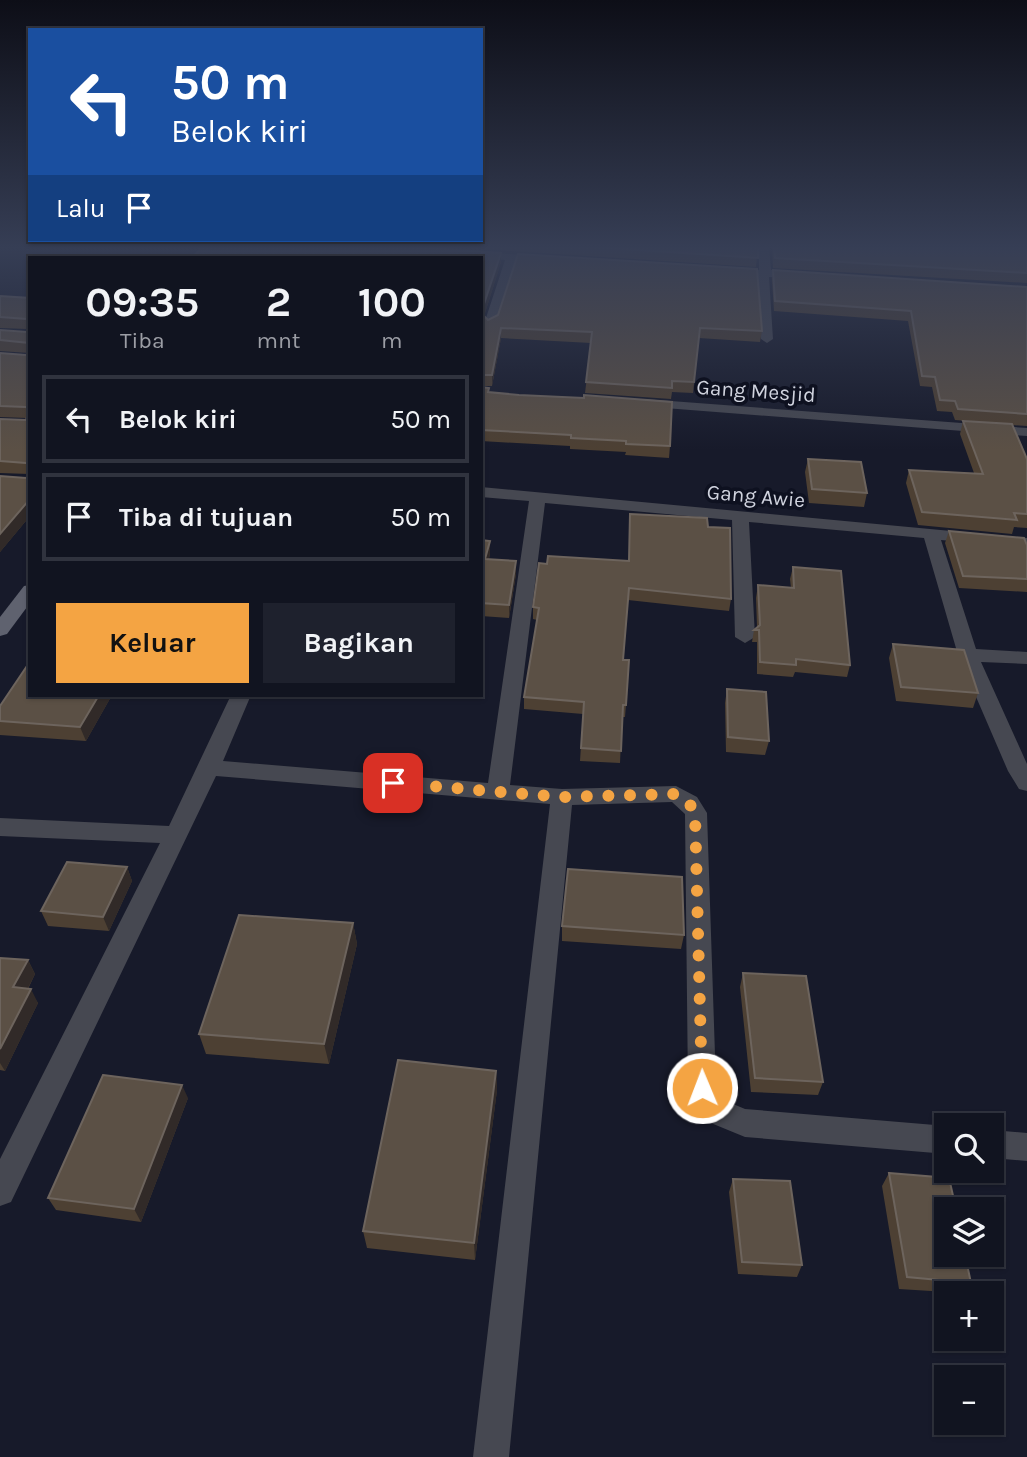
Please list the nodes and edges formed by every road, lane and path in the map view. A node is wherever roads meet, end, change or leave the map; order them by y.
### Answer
1 (489, 314) edge
2 (765, 314) edge
3 (490, 324) edge
4 (767, 340) dead end
5 (626, 402) edge
6 (1027, 432) edge
7 (483, 492) edge
8 (537, 499) junction
9 (740, 517) junction
10 (931, 534) junction
11 (1027, 543) edge
12 (28, 593) edge
13 (0, 631) edge
14 (744, 637) dead end
15 (968, 655) junction
16 (1027, 658) edge
17 (240, 697) edge
18 (209, 768) junction
19 (1027, 783) edge
20 (498, 791) junction
21 (562, 797) junction
22 (0, 827) edge
23 (176, 835) junction
24 (934, 1139) edge
25 (1004, 1145) edge
26 (1027, 1147) edge
27 (0, 1191) edge
28 (491, 1457) edge

1 - 3 street
2 - 4 street
5 - 6 street, Gang Mesjid
7 - 8 street, Gang Awie
8 - 9 street, Gang Awie
8 - 20 street
9 - 10 street, Gang Awie
9 - 14 street
10 - 11 street, Gang Awie
10 - 15 street
12 - 13 main road
15 - 16 street
15 - 19 street
17 - 18 street
18 - 20 street
18 - 23 street
20 - 21 street
21 - 24 street
21 - 28 street
22 - 23 street
23 - 27 street
25 - 26 street

